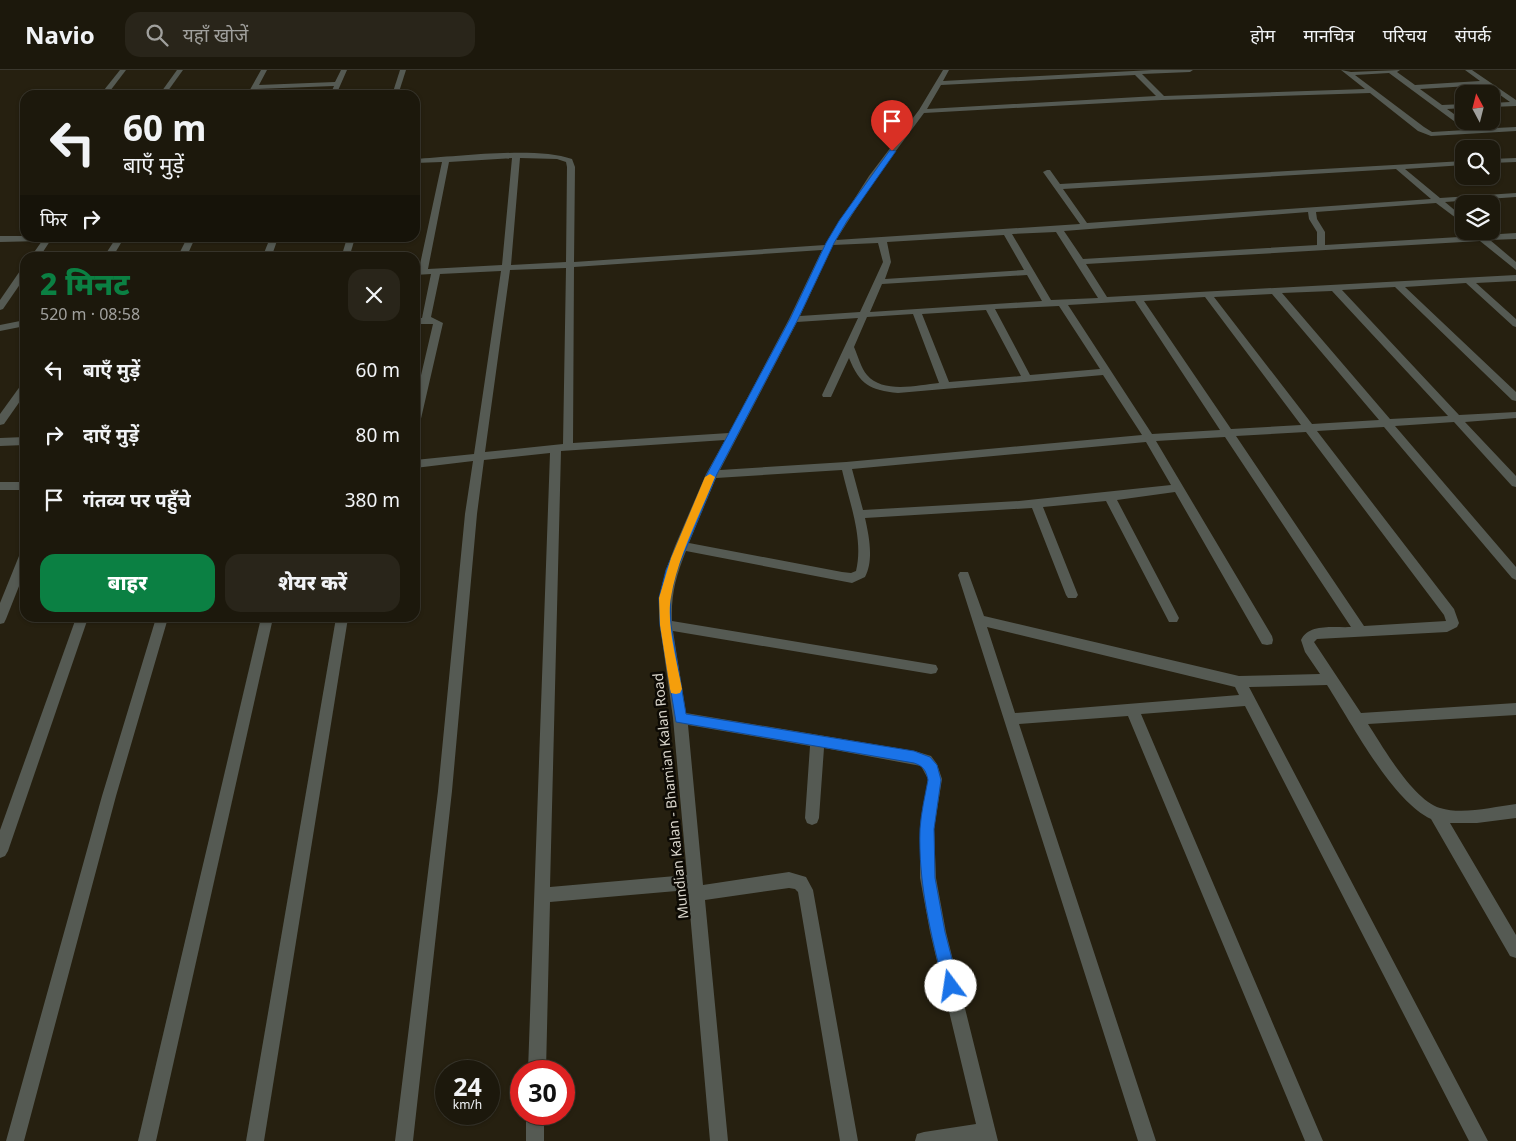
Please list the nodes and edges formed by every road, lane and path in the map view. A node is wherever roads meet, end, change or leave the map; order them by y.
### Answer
1 (123, 70) edge
2 (180, 70) edge
3 (264, 70) edge
4 (344, 70) edge
5 (403, 70) edge
6 (946, 70) edge
7 (999, 70) edge
8 (1190, 70) edge
9 (1391, 70) edge
10 (1401, 70) edge
11 (1468, 70) edge
12 (1347, 72) edge
13 (1137, 73) junction
14 (1005, 80) junction
15 (938, 83) junction
16 (1488, 83) junction
17 (338, 84) junction
18 (254, 87) junction
19 (1415, 88) junction
20 (107, 90) edge
21 (166, 90) edge
22 (252, 90) edge
23 (335, 90) edge
24 (397, 90) edge
25 (1372, 91) junction
26 (1162, 98) junction
27 (1516, 103) edge
28 (1500, 104) edge
29 (1455, 106) edge
30 (1442, 107) junction
31 (922, 111) junction
32 (1516, 129) edge
33 (1474, 132) junction
34 (516, 156) junction
35 (446, 160) junction
36 (1516, 160) edge
37 (1500, 161) edge
38 (420, 162) edge
39 (1455, 164) edge
40 (1398, 167) junction
41 (1047, 172) dead end
42 (1056, 187) junction
43 (1516, 196) edge
44 (1438, 200) junction
45 (1312, 210) junction
46 (1455, 214) edge
47 (1085, 226) junction
48 (1059, 229) junction
49 (1006, 232) junction
50 (1516, 236) edge
51 (1500, 237) edge
52 (0, 239) edge
53 (20, 239) edge
54 (882, 240) junction
55 (1467, 240) edge
56 (1484, 240) edge
57 (829, 245) junction
58 (1321, 249) junction
59 (1080, 262) junction
60 (569, 265) junction
61 (1516, 267) edge
62 (420, 268) edge
63 (506, 268) junction
64 (436, 270) junction
65 (420, 272) edge
66 (1030, 272) junction
67 (20, 277) edge
68 (1516, 278) edge
69 (1468, 280) junction
70 (879, 282) junction
71 (1397, 284) junction
72 (1335, 288) junction
73 (1275, 291) junction
74 (1208, 295) junction
75 (1137, 297) junction
76 (1104, 300) junction
77 (1061, 302) junction
78 (1048, 303) junction
79 (0, 307) edge
80 (989, 307) junction
81 (916, 311) junction
82 (864, 314) junction
83 (794, 319) junction
84 (420, 321) edge
85 (426, 321) junction
86 (20, 324) edge
87 (1516, 324) edge
88 (0, 328) edge
89 (849, 347) junction
90 (1105, 372) junction
91 (1027, 379) junction
92 (945, 386) junction
93 (20, 394) edge
94 (828, 395) dead end
95 (1516, 398) edge
96 (420, 401) edge
97 (20, 404) edge
98 (13, 405) junction
99 (1516, 415) edge
100 (1455, 419) junction
101 (0, 422) edge
102 (1388, 424) junction
103 (1310, 428) junction
104 (1229, 433) junction
105 (733, 436) junction
106 (1149, 438) junction
107 (20, 441) edge
108 (0, 442) edge
109 (562, 448) junction
110 (480, 458) junction
111 (420, 464) edge
112 (846, 466) junction
113 (712, 474) junction
114 (1516, 483) edge
115 (0, 486) edge
116 (20, 486) edge
117 (1179, 488) junction
118 (1110, 498) junction
119 (1036, 504) junction
120 (858, 514) junction
121 (681, 546) junction
122 (20, 569) edge
123 (1516, 574) edge
124 (964, 575) dead end
125 (1072, 595) dead end
126 (1172, 618) dead end
127 (0, 619) edge
128 (979, 620) junction
129 (81, 622) edge
130 (161, 622) edge
131 (266, 622) edge
132 (341, 622) edge
133 (666, 625) junction
134 (1361, 632) junction
135 (1267, 640) dead end
136 (930, 669) dead end
137 (1332, 679) junction
138 (1239, 682) junction
139 (1248, 700) junction
140 (1132, 709) junction
141 (1516, 709) edge
142 (680, 718) junction
143 (1010, 718) junction
144 (1357, 720) junction
145 (817, 741) junction
146 (1516, 811) edge
147 (1437, 815) junction
148 (812, 818) dead end
149 (0, 851) edge
150 (696, 888) junction
151 (542, 896) junction
152 (1516, 950) edge
153 (537, 1060) edge
154 (535, 1125) edge
155 (988, 1136) edge
156 (15, 1141) edge
157 (147, 1141) edge
158 (255, 1141) edge
159 (404, 1141) edge
160 (534, 1141) edge
161 (719, 1141) edge
162 (849, 1141) edge
163 (924, 1141) edge
164 (1147, 1141) edge
165 (1314, 1141) edge
166 (1479, 1141) edge

1 - 20 street
2 - 21 street
3 - 18 street
4 - 17 street
5 - 24 street
6 - 15 street, Mundian Kalan - Bhamian Kalan Road
7 - 14 street
8 - 13 street
9 - 10 street
9 - 12 street
9 - 19 street
11 - 16 street
12 - 25 street
13 - 14 street
13 - 26 street
14 - 15 street
15 - 31 street, Mundian Kalan - Bhamian Kalan Road
16 - 19 street
16 - 27 street
17 - 18 street
17 - 23 street
18 - 22 street
19 - 30 street
25 - 26 street
25 - 33 street
26 - 31 street
27 - 28 street
29 - 30 street
30 - 33 street
31 - 57 street, Mundian Kalan - Bhamian Kalan Road
32 - 33 street
34 - 35 street
34 - 60 street
34 - 63 street
35 - 38 street
35 - 62 street
36 - 37 street
39 - 40 street
40 - 42 street
40 - 44 street
41 - 42 street
42 - 47 street
43 - 44 street
44 - 45 street
44 - 46 street
45 - 47 street
45 - 58 street
47 - 48 street
48 - 49 street
48 - 59 street
49 - 54 street
49 - 66 street
50 - 51 street
52 - 53 street
54 - 57 street
54 - 70 street
55 - 58 street
56 - 61 street
57 - 60 street
57 - 83 street, Mundian Kalan - Bhamian Kalan Road
58 - 59 street
59 - 76 street
60 - 63 street
60 - 109 street
63 - 64 street
63 - 110 street
64 - 65 street
64 - 85 street
66 - 70 street
66 - 78 street
67 - 79 street
68 - 69 street
69 - 71 street
69 - 87 street
70 - 82 street
71 - 72 street
71 - 95 street
72 - 73 street
72 - 100 street
73 - 74 street
73 - 102 street
74 - 75 street
74 - 103 street
75 - 76 street
75 - 104 street
76 - 77 street
77 - 78 street
77 - 90 street
78 - 80 street
80 - 81 street
80 - 91 street
81 - 82 street
81 - 92 street
82 - 83 street
82 - 89 street
83 - 105 street, Mundian Kalan - Bhamian Kalan Road
84 - 85 street
85 - 96 street
86 - 88 street
89 - 92 street
89 - 94 street
90 - 91 street
90 - 106 street
91 - 92 street
93 - 98 street
97 - 98 street
98 - 101 street
99 - 100 street
100 - 102 street
100 - 114 street
102 - 103 street
102 - 123 street
103 - 104 street
103 - 134 street
104 - 106 street
104 - 134 street
105 - 109 street
105 - 113 street, Mundian Kalan - Bhamian Kalan Road
106 - 112 street
106 - 117 street
107 - 108 street
109 - 110 street
109 - 151 street
110 - 111 street
110 - 159 street
112 - 113 street
112 - 120 street
113 - 121 street, Mundian Kalan - Bhamian Kalan Road
115 - 116 street
117 - 118 street
117 - 135 street
118 - 119 street
118 - 126 street
119 - 120 street
119 - 125 street
120 - 121 street
121 - 133 street, Mundian Kalan - Bhamian Kalan Road
122 - 127 street
124 - 128 street
128 - 138 street
128 - 143 street
129 - 149 street
130 - 156 street
131 - 157 street
132 - 158 street
133 - 136 street
133 - 142 street, Mundian Kalan - Bhamian Kalan Road
134 - 137 street
137 - 138 street
137 - 144 street
138 - 139 street
139 - 140 street
139 - 166 street
140 - 143 street
140 - 165 street
141 - 144 street
142 - 145 street
142 - 150 street, Mundian Kalan - Bhamian Kalan Road
143 - 164 street
144 - 147 street
145 - 148 street
145 - 155 street
146 - 147 street
147 - 152 street
150 - 151 street
150 - 161 street, Mundian Kalan - Bhamian Kalan Road
150 - 162 street
151 - 153 street
154 - 160 street
155 - 163 street

